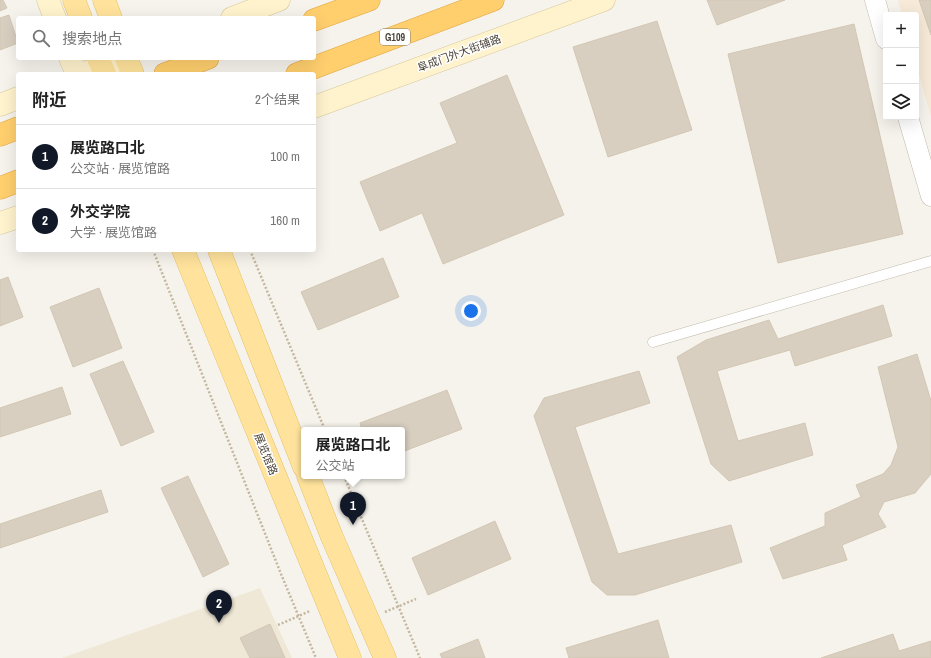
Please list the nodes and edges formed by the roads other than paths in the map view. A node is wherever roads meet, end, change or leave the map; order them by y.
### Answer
1 (48, 0) edge
2 (74, 0) edge
3 (104, 0) edge
4 (279, 0) edge
5 (369, 0) edge
6 (493, 0) edge
7 (604, 0) edge
8 (875, 0) edge
9 (54, 16) edge
10 (80, 16) edge
11 (110, 16) edge
12 (237, 16) edge
13 (316, 19) edge
14 (883, 28) edge
15 (71, 60) edge
16 (120, 60) edge
17 (127, 60) edge
18 (203, 60) edge
19 (97, 68) edge
20 (75, 72) edge
21 (132, 72) edge
22 (170, 72) edge
23 (302, 72) edge
24 (16, 99) edge
25 (0, 105) edge
26 (316, 106) edge
27 (909, 120) edge
28 (16, 129) edge
29 (0, 136) edge
30 (16, 182) edge
31 (0, 188) edge
32 (931, 196) edge
33 (16, 218) edge
34 (0, 223) edge
35 (184, 252) edge
36 (220, 252) edge
37 (931, 261) edge
38 (653, 342) dead end
39 (301, 458) edge
40 (309, 479) edge
41 (350, 658) edge
42 (385, 658) edge

1 - 9 street
2 - 10 main road
3 - 11 main road
4 - 12 street
5 - 13 highway
6 - 23 highway, G109
7 - 26 street, 阜成门外大街辅路
8 - 14 street
15 - 20 street
16 - 19 street
17 - 21 main road
18 - 22 highway
24 - 25 street
27 - 32 street
28 - 29 highway
30 - 31 highway
33 - 34 street
35 - 41 main road, 展览馆路
36 - 39 main road
37 - 38 lane
40 - 42 main road

